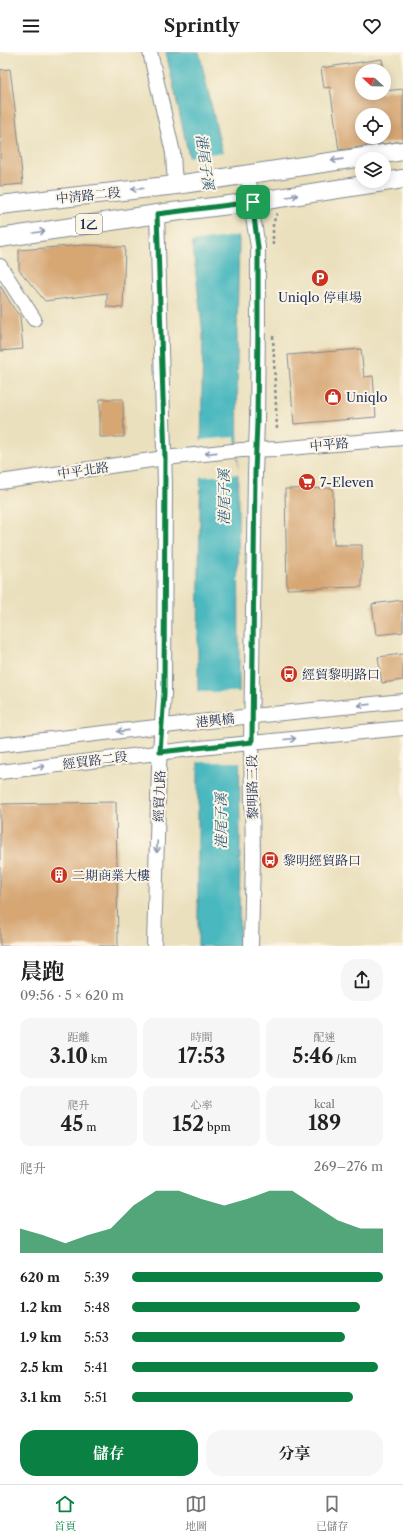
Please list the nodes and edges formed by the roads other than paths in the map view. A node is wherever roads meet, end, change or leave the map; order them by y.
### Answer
1 (150, 52) edge
2 (403, 151) edge
3 (247, 173) junction
4 (403, 180) edge
5 (176, 185) junction
6 (253, 202) junction
7 (0, 205) edge
8 (157, 214) junction
9 (0, 238) edge
10 (0, 266) edge
11 (34, 319) dead end
12 (403, 438) edge
13 (256, 449) junction
14 (181, 456) joint
15 (165, 458) junction
16 (0, 482) edge
17 (403, 701) edge
18 (246, 717) junction
19 (188, 723) joint
20 (162, 727) junction
21 (403, 728) edge
22 (248, 743) junction
23 (0, 745) edge
24 (190, 749) joint
25 (160, 752) junction
26 (0, 772) edge
27 (154, 946) edge
28 (251, 946) edge

1 - 5 street
2 -> 3 main road, 1乙
3 - 5 main road, 1乙
3 - 6 street, 黎明路三段
6 -> 4 main road, 1乙
5 -> 7 main road, 中清路二段 / 1乙
6 - 8 main road, 1乙
6 - 13 street, 黎明路三段
9 -> 8 main road, 1乙
8 - 15 street, 經貿九路
10 - 11 street
12 - 13 street, 中平路
13 -> 14 street, 中平路
13 - 18 street, 黎明路三段
14 - 15 street, 中平北路
15 - 16 street, 中平北路
15 - 20 street, 經貿九路
17 -> 18 street
18 - 19 street, 港興橋
18 - 22 street, 黎明路三段
19 - 20 street, 經貿路二段
20 -> 23 street, 經貿路二段
20 - 25 street, 經貿九路
22 -> 21 street
22 - 24 street, 港興橋
22 - 28 street, 黎明路三段
24 - 25 street, 經貿路二段
26 -> 25 street, 經貿路二段
25 -> 27 street, 經貿九路

